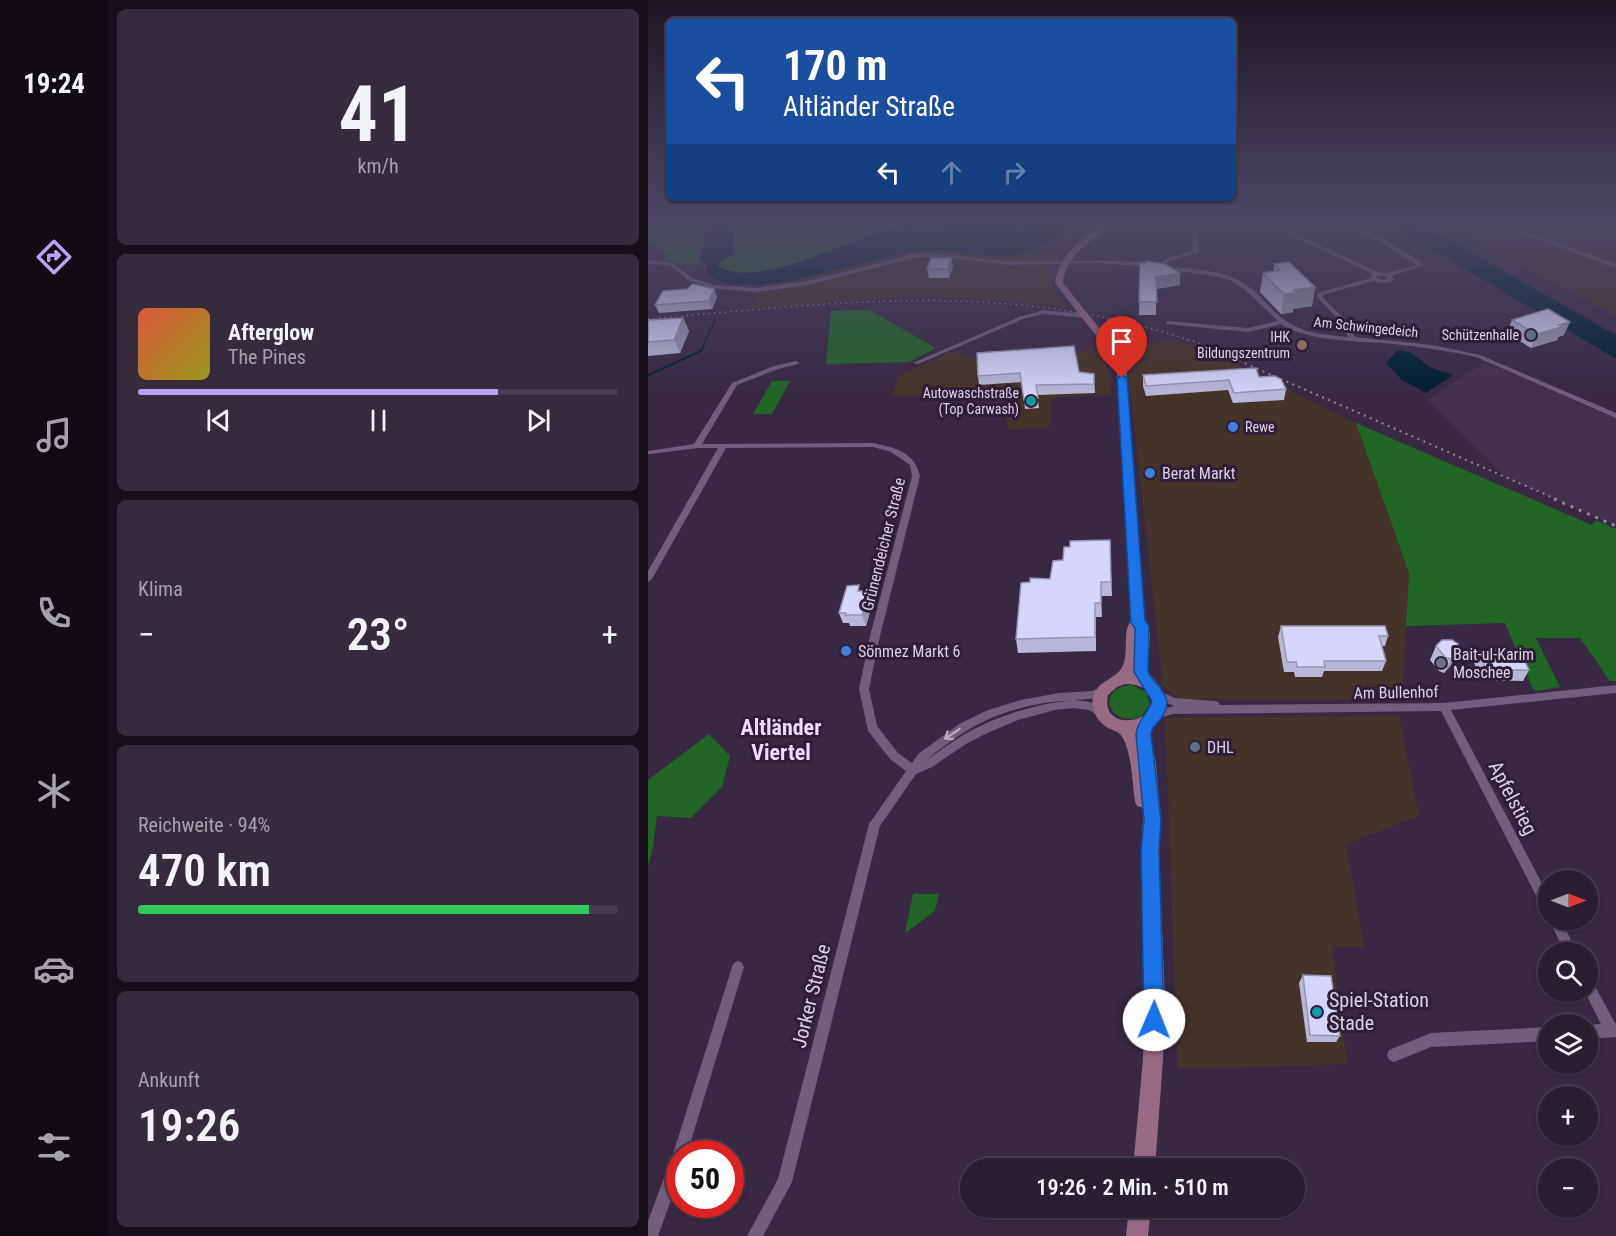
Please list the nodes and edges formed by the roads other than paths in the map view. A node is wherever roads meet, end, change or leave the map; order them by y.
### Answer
1 (694, 280) edge
2 (821, 280) edge
3 (1059, 280) edge
4 (1230, 280) edge
5 (1367, 280) edge
6 (1086, 316) junction
7 (1282, 322) junction
8 (1168, 323) dead end
9 (1352, 339) junction
10 (796, 363) dead end
11 (916, 363) dead end
12 (1616, 416) edge
13 (697, 446) junction
14 (723, 446) junction
15 (649, 452) edge
16 (648, 579) edge
17 (1138, 623) junction
18 (1120, 680) junction
19 (1146, 682) junction
20 (1616, 689) edge
21 (1104, 690) junction
22 (1157, 694) junction
23 (1444, 707) junction
24 (1247, 708) junction
25 (1101, 712) junction
26 (1150, 719) junction
27 (1124, 727) junction
28 (914, 770) junction
29 (1150, 850) junction
30 (1538, 888) edge
31 (738, 968) dead end
32 (1598, 1002) edge
33 (1614, 1030) edge
34 (1598, 1031) edge
35 (1538, 1035) edge
36 (1394, 1055) dead end
37 (684, 1140) edge
38 (1145, 1158) edge
39 (666, 1192) edge
40 (1139, 1218) edge
41 (650, 1236) edge
42 (755, 1236) edge
43 (1137, 1236) edge

1 - 2 street, Am Schwingedeich
3 - 6 main road
4 - 7 street, Am Schwingedeich
5 - 9 street
6 - 11 street
6 - 17 main road
7 - 8 street
7 - 9 street, Am Schwingedeich
9 - 12 street, Am Schwingedeich
10 - 13 street
13 - 14 street, Grünendeicher Straße
13 - 15 street, Grünendeicher Straße
14 - 16 street
14 - 28 street, Grünendeicher Straße
17 - 18 main road
17 - 19 main road
18 - 19 main road
18 - 21 main road
19 - 22 main road
20 - 23 street, Am Bullenhof
21 - 25 main road
21 -> 28 street, Jorker Straße
22 - 24 street, Am Bullenhof
22 - 26 main road
23 - 24 street, Am Bullenhof
23 - 30 street, Apfelstieg
24 - 26 street, Am Bullenhof
25 - 27 main road
25 - 28 street
26 - 27 main road
26 - 29 main road
27 - 29 main road
28 - 42 street, Jorker Straße
29 - 38 main road
31 - 37 street
32 - 33 street
33 - 34 street
35 - 36 street
39 - 41 street
40 - 43 main road

